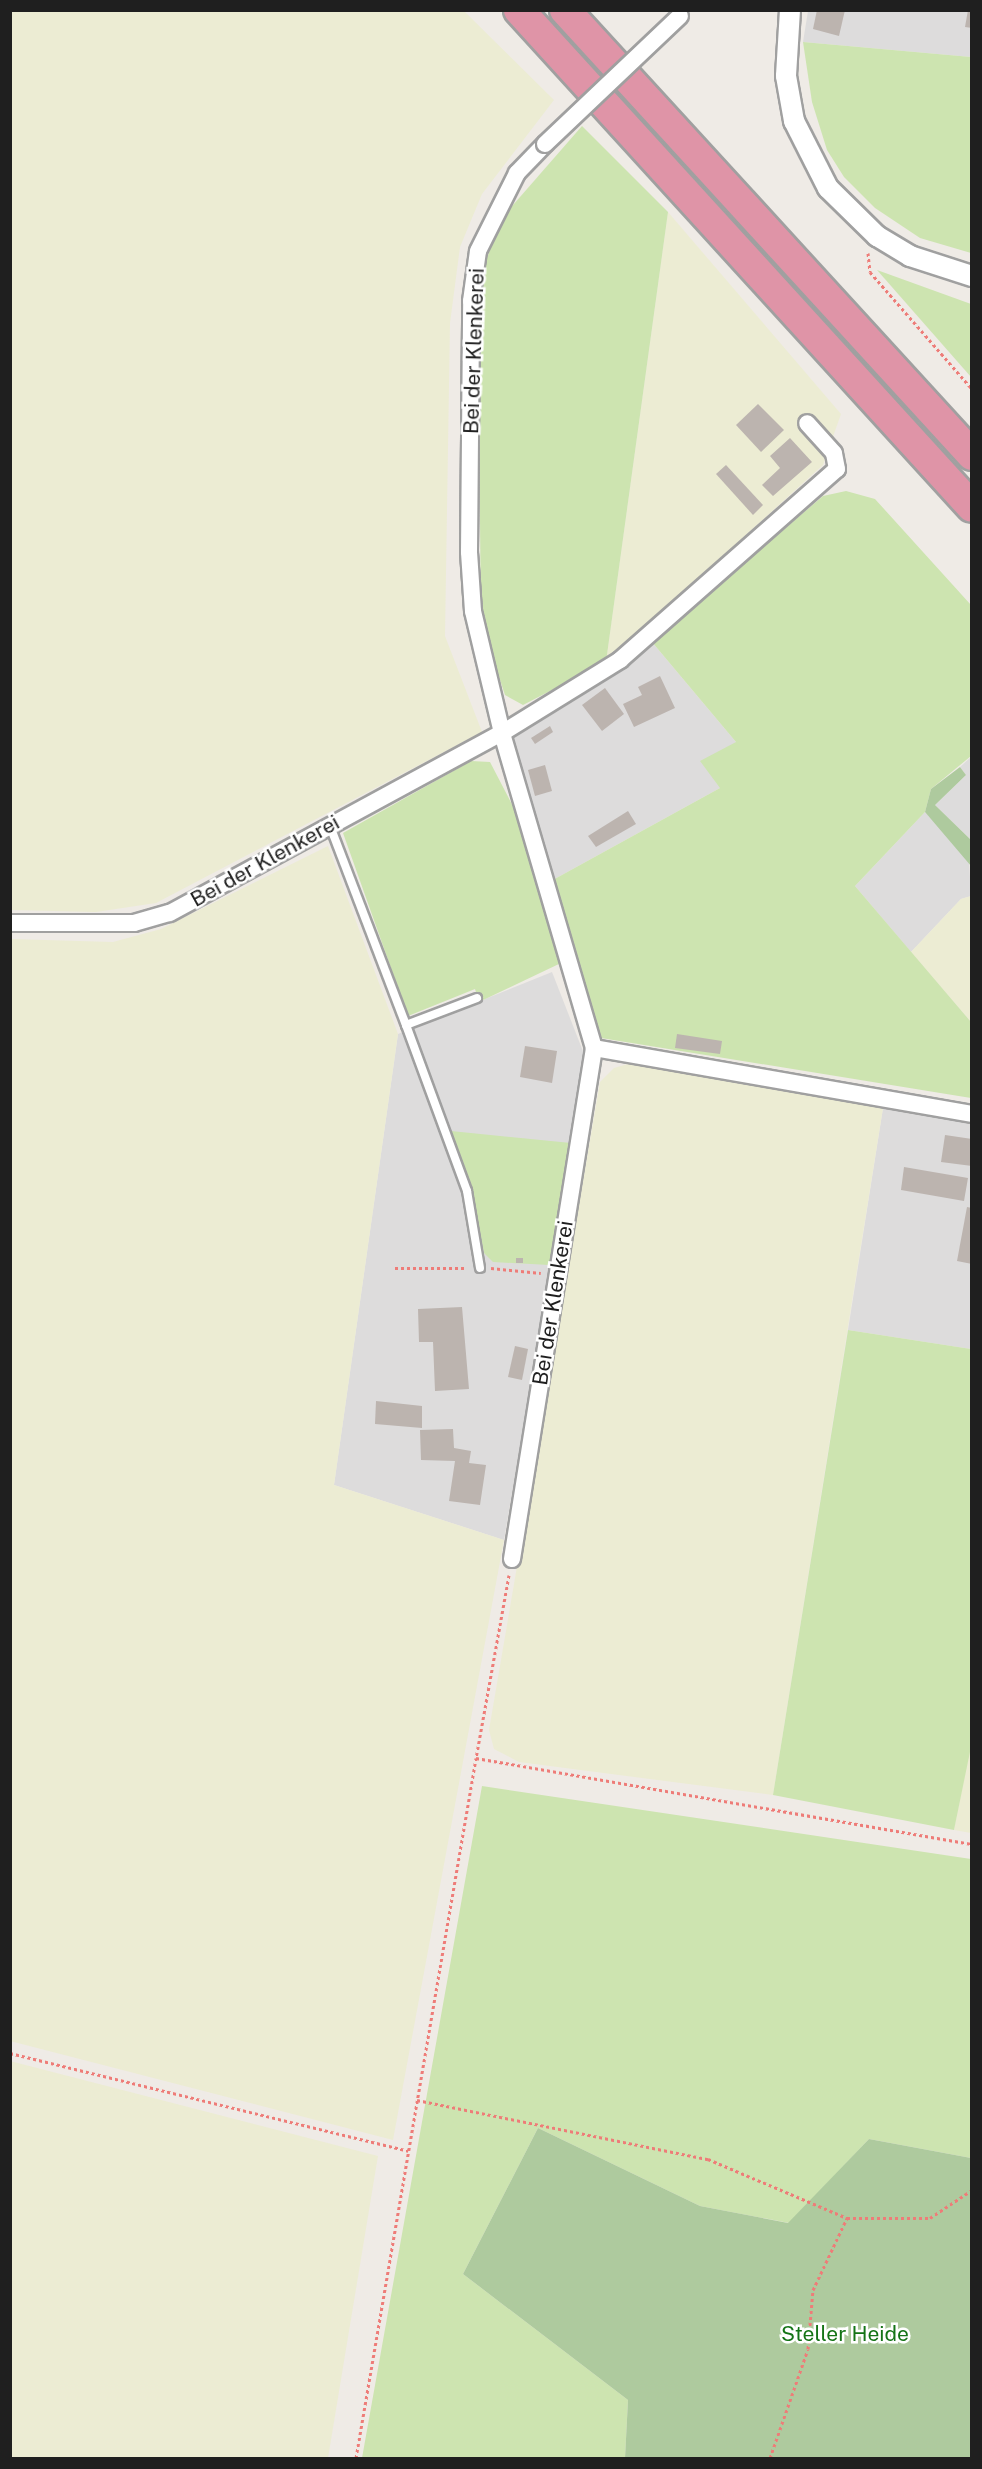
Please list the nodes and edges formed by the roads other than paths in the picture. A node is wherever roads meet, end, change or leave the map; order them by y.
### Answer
1 (519, 10) edge
2 (565, 10) edge
3 (790, 10) edge
4 (683, 13) edge
5 (972, 276) edge
6 (807, 423) dead end
7 (972, 455) edge
8 (972, 507) edge
9 (502, 733) junction
10 (330, 825) junction
11 (10, 922) edge
12 (477, 998) dead end
13 (406, 1025) junction
14 (594, 1048) junction
15 (972, 1114) edge
16 (480, 1268) dead end
17 (512, 1559) road end

1 - 8 highway
2 - 7 highway
3 - 5 street
4 - 9 street, Bei der Klenkerei, bridge
6 - 9 street, Bei der Klenkerei
9 - 10 street, Bei der Klenkerei
9 - 14 street, Bei der Klenkerei
10 - 11 street, Bei der Klenkerei
10 - 13 lane
12 - 13 lane
13 - 16 lane
14 - 15 street
14 - 17 street, Bei der Klenkerei

